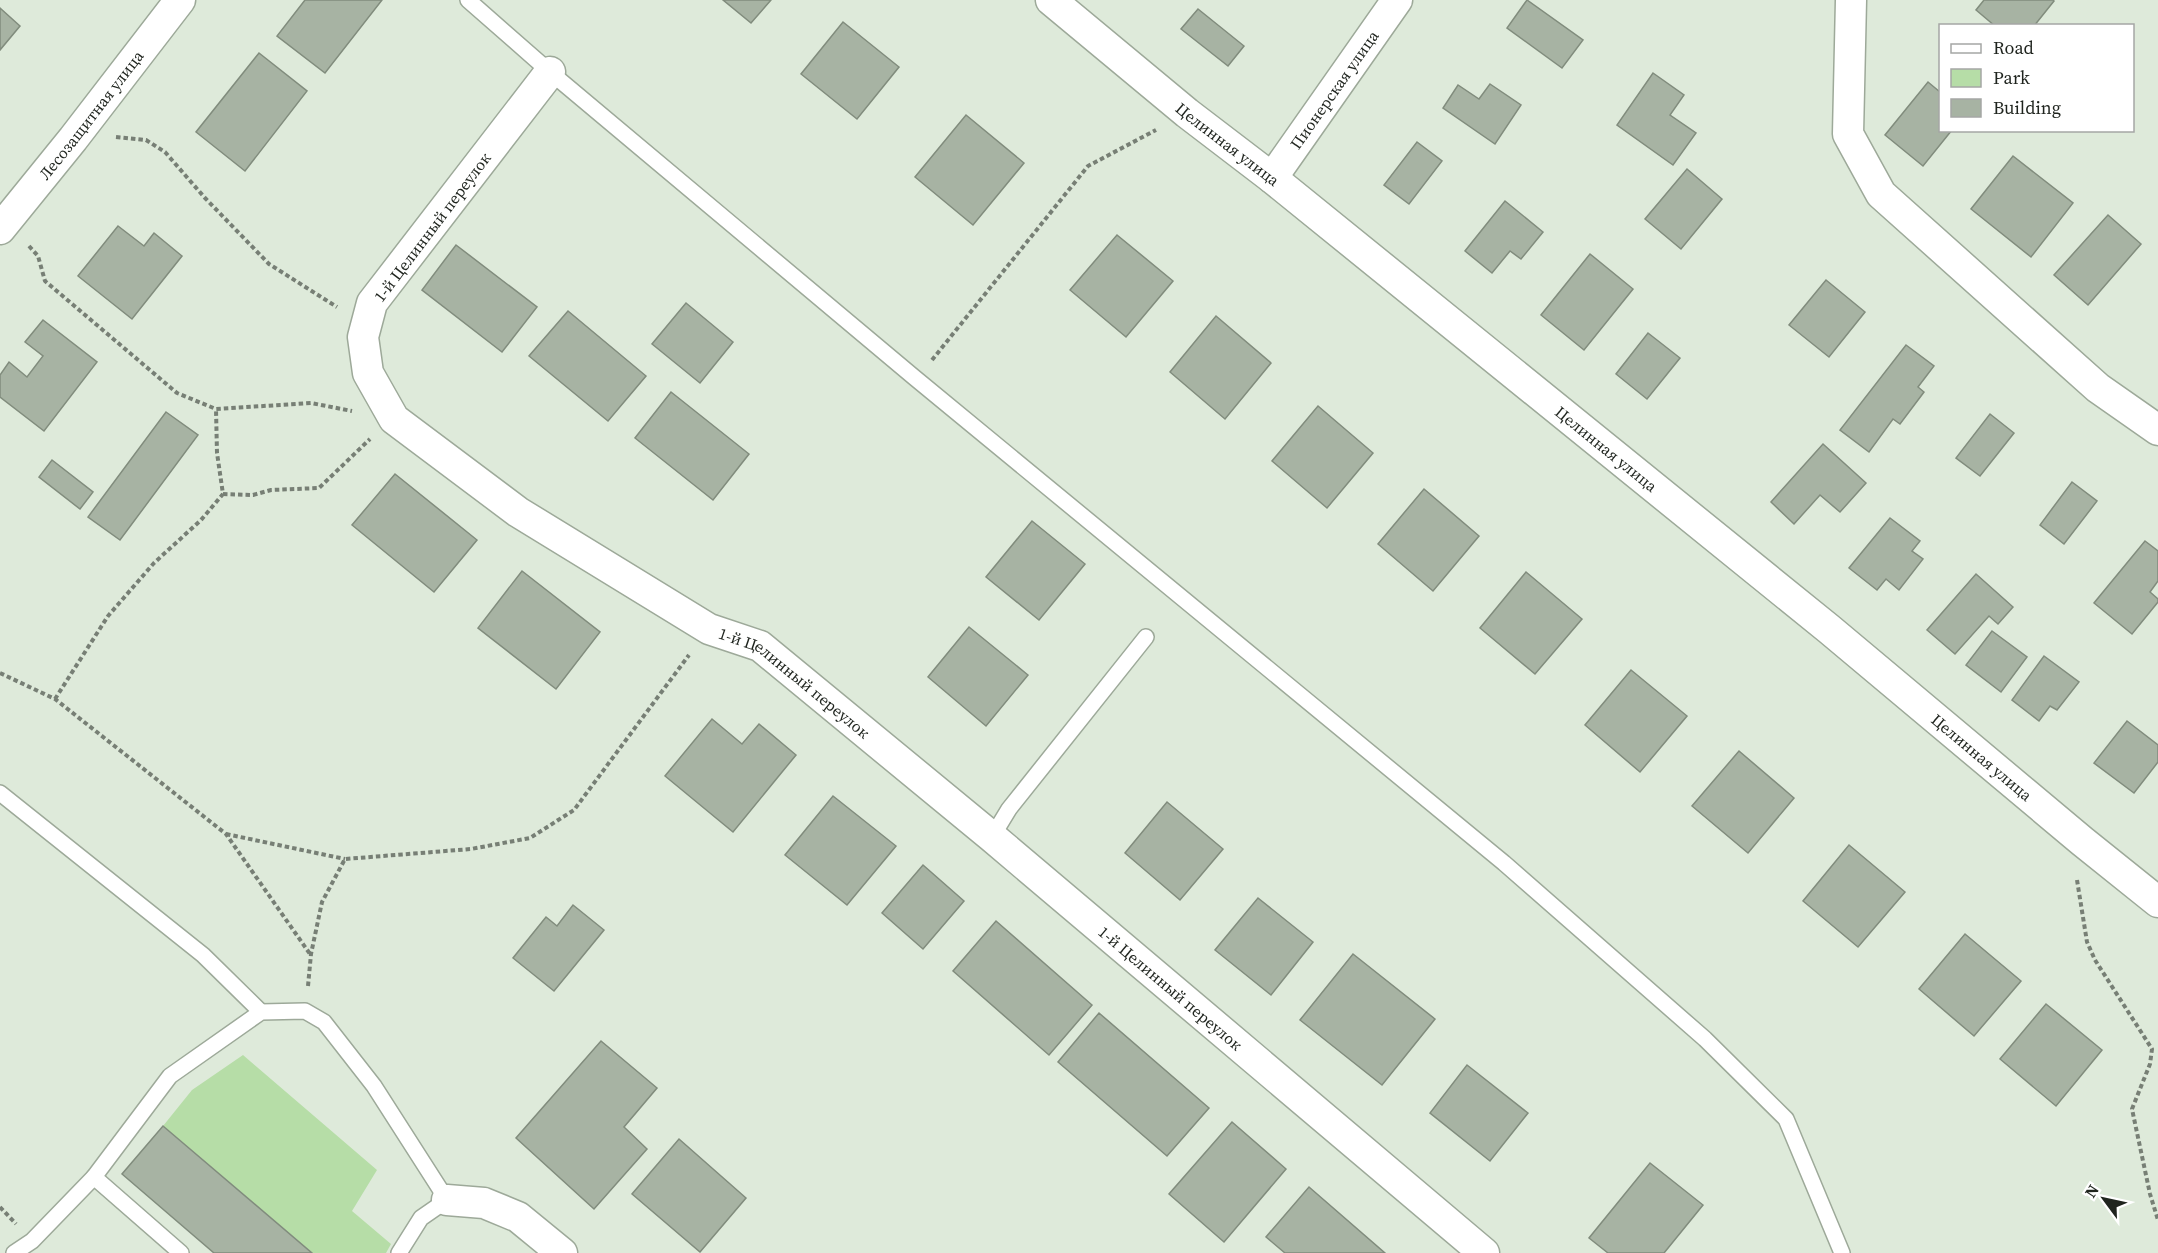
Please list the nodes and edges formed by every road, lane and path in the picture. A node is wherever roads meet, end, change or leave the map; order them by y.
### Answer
1 (180, 0) edge
2 (468, 0) edge
3 (1051, 0) edge
4 (1397, 0) edge
5 (1851, 0) edge
6 (550, 72) junction
7 (1187, 113) junction
8 (73, 139) junction
9 (1272, 178) junction
10 (3, 220) edge
11 (363, 337) junction
12 (915, 378) junction
13 (216, 409) junction
14 (394, 419) junction
15 (2158, 430) edge
16 (223, 494) junction
17 (709, 629) junction
18 (1146, 637) dead end
19 (0, 673) edge
20 (55, 699) junction
21 (0, 793) edge
22 (226, 834) junction
23 (992, 837) junction
24 (2082, 841) junction
25 (345, 859) junction
26 (2158, 902) edge
27 (311, 954) junction
28 (305, 1011) junction
29 (261, 1012) junction
30 (94, 1177) junction
31 (447, 1200) junction
32 (2158, 1220) edge
33 (14, 1253) edge
34 (181, 1253) edge
35 (399, 1253) edge
36 (562, 1253) edge
37 (1484, 1253) edge
38 (1842, 1253) edge

1 - 8 street, Лесозащитная улица
2 - 6 lane
3 - 7 street, Целинная улица
4 - 9 street, Пионерская улица
5 - 15 street
6 - 11 street, 1-й Целинный переулок
6 - 12 lane
7 - 9 street, Целинная улица
7 - 12 path
8 - 10 street, Лесозащитная улица
8 - 11 path
9 - 24 street, Целинная улица
10 - 13 path
11 - 14 street, 1-й Целинный переулок
12 - 38 lane
13 - 14 path
13 - 16 path
14 - 16 path
14 - 17 street, 1-й Целинный переулок
16 - 20 path
17 - 23 street, 1-й Целинный переулок
17 - 25 path
18 - 23 lane
19 - 20 path
20 - 22 path
21 - 29 lane
22 - 25 path
22 - 27 path
23 - 37 street, 1-й Целинный переулок
24 - 26 street, Целинная улица
24 - 32 path
25 - 27 path
27 - 28 path
28 - 29 lane
28 - 31 lane
29 - 30 lane
30 - 33 lane
30 - 34 lane
31 - 35 lane
31 - 36 street

